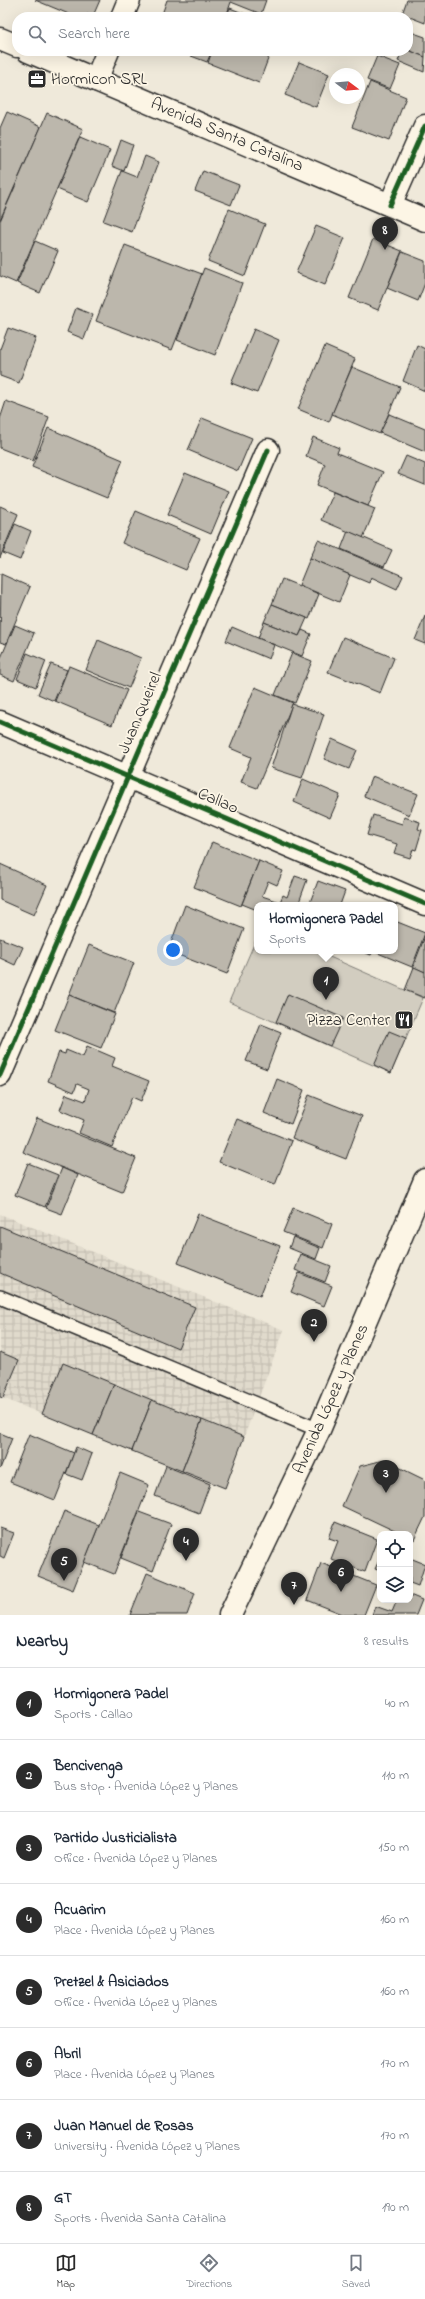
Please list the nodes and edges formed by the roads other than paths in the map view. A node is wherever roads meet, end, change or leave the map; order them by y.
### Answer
1 (129, 0) edge
2 (124, 12) edge
3 (0, 39) edge
4 (12, 44) edge
5 (40, 56) edge
6 (106, 56) edge
7 (96, 80) junction
8 (425, 126) edge
9 (390, 205) junction
10 (425, 220) edge
11 (268, 450) dead end
12 (0, 722) edge
13 (127, 777) junction
14 (425, 904) edge
15 (0, 1075) edge
16 (425, 1180) edge
17 (0, 1297) edge
18 (319, 1430) junction
19 (230, 1615) edge

1 - 2 street
3 - 4 street
5 - 7 street, Avenida Santa Catalina
6 - 7 street
7 - 9 street, Avenida Santa Catalina
8 - 9 street
9 - 10 street, Avenida Santa Catalina
11 - 13 street, Juan Queirel
12 - 13 street, Callao
13 - 14 street, Callao
13 - 15 street, Juan Queirel
16 - 18 street, Avenida López y Planes
17 - 18 lane
18 - 19 street, Avenida López y Planes

